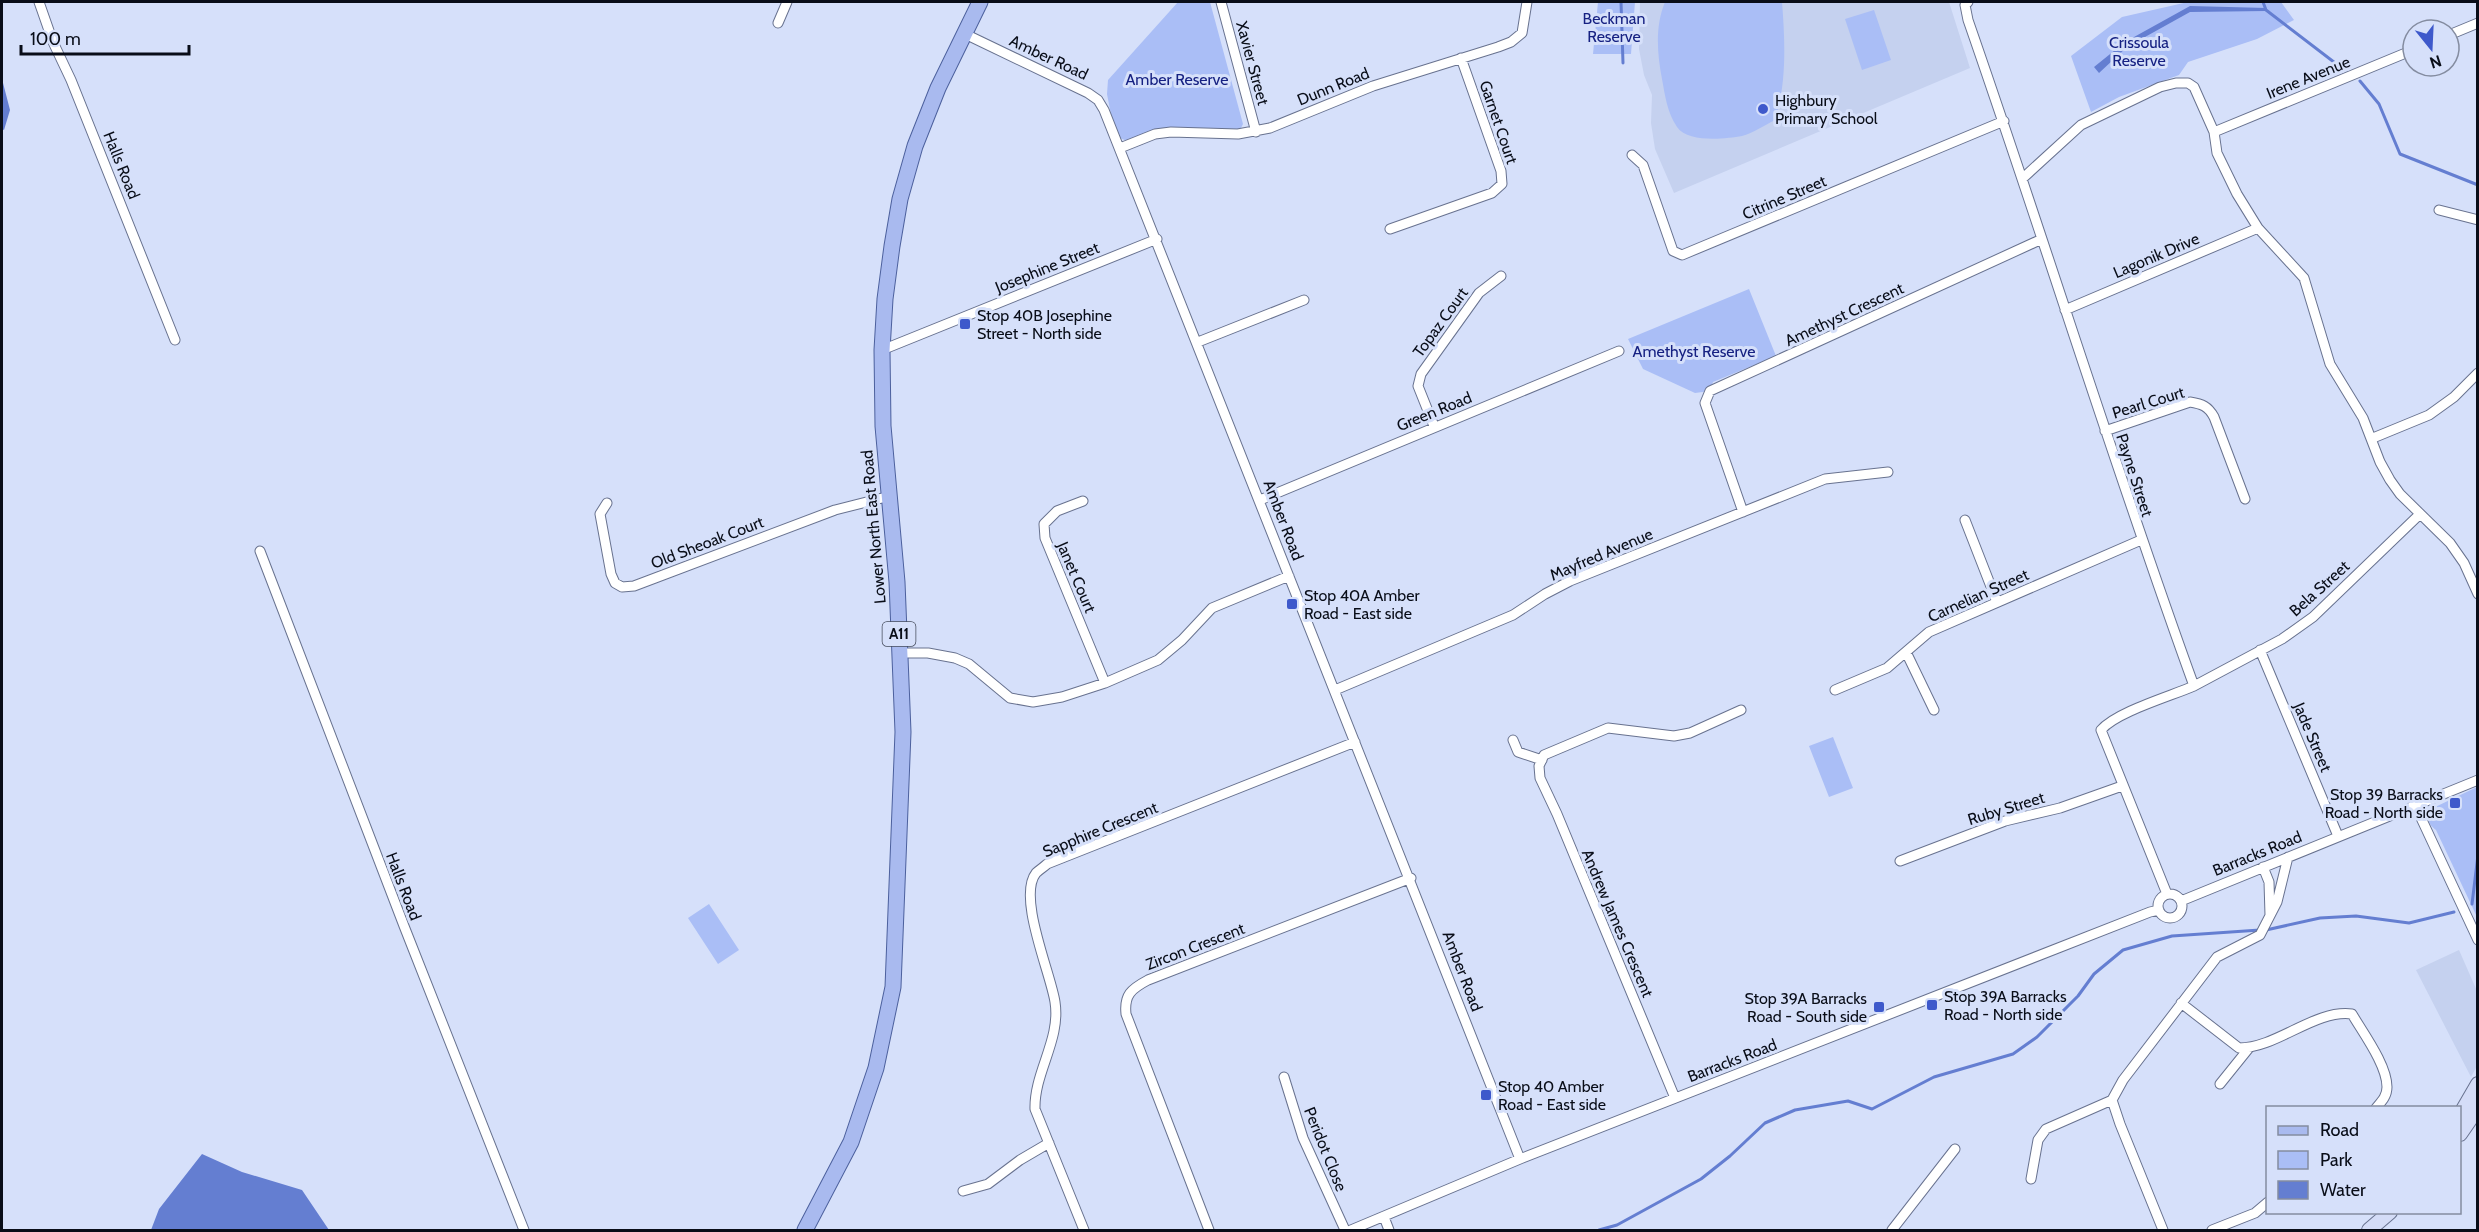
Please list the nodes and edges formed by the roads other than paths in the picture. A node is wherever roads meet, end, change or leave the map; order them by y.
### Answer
1 (39, 2) edge
2 (787, 2) edge
3 (980, 2) edge
4 (1221, 2) edge
5 (1527, 2) edge
6 (1967, 3) edge
7 (778, 23) dead end
8 (2478, 23) edge
9 (2461, 30) edge
10 (963, 33) junction
11 (2401, 55) edge
12 (1461, 58) junction
13 (2004, 121) junction
14 (1256, 132) junction
15 (2214, 132) junction
16 (1120, 148) junction
17 (1632, 155) dead end
18 (2023, 178) junction
19 (2439, 210) dead end
20 (2478, 220) edge
21 (2258, 228) junction
22 (1390, 229) dead end
23 (2042, 238) junction
24 (1157, 239) junction
25 (1501, 276) dead end
26 (1305, 300) dead end
27 (2065, 310) junction
28 (175, 340) dead end
29 (1198, 342) junction
30 (882, 350) junction
31 (1619, 351) dead end
32 (2478, 373) edge
33 (1434, 426) junction
34 (2105, 431) junction
35 (2373, 438) junction
36 (1887, 472) dead end
37 (890, 496) junction
38 (2246, 499) dead end
39 (1260, 500) junction
40 (1083, 501) dead end
41 (607, 503) dead end
42 (1743, 512) junction
43 (2420, 514) junction
44 (1965, 520) dead end
45 (2141, 540) junction
46 (260, 552) dead end
47 (1289, 576) junction
48 (2478, 594) edge
49 (1997, 602) junction
50 (2260, 650) junction
51 (1906, 652) junction
52 (900, 653) junction
53 (1106, 683) junction
54 (2194, 686) junction
55 (1335, 690) junction
56 (1835, 690) dead end
57 (1741, 710) dead end
58 (1935, 711) dead end
59 (1513, 740) dead end
60 (1355, 742) junction
61 (1542, 760) junction
62 (2478, 780) edge
63 (2122, 786) junction
64 (2415, 805) junction
65 (2338, 836) junction
66 (2288, 857) junction
67 (1900, 861) dead end
68 (2263, 867) junction
69 (1411, 878) junction
70 (2167, 894) junction
71 (2181, 901) junction
72 (2159, 910) junction
73 (2269, 921) junction
74 (2478, 940) edge
75 (2181, 1003) junction
76 (2249, 1048) junction
77 (1284, 1077) dead end
78 (2220, 1084) dead end
79 (2478, 1084) edge
80 (1675, 1098) junction
81 (2112, 1100) junction
82 (2377, 1106) edge
83 (2478, 1107) edge
84 (2461, 1113) edge
85 (2461, 1132) edge
86 (1049, 1143) junction
87 (1955, 1149) dead end
88 (1520, 1159) junction
89 (2031, 1179) dead end
90 (963, 1191) dead end
91 (2266, 1204) edge
92 (2388, 1214) edge
93 (1384, 1217) junction
94 (524, 1230) edge
95 (805, 1230) edge
96 (1084, 1230) edge
97 (1209, 1230) edge
98 (1345, 1230) edge
99 (1351, 1230) edge
100 (1389, 1230) edge
101 (1892, 1230) edge
102 (2163, 1230) edge
103 (2212, 1230) edge
104 (2369, 1230) edge

1 - 28 street, Halls Road
2 - 7 street
3 - 10 main road, Lower North East Road / A11
4 - 14 street, Xavier Street
5 - 12 street, Dunn Road
6 - 13 street, Payne Street
8 - 9 street
10 - 16 street, Amber Road
10 - 30 main road, Lower North East Road / A11
11 - 15 street, Irene Avenue
12 - 14 street, Dunn Road
12 - 22 street, Garnet Court
13 - 17 street, Citrine Street
13 - 18 street, Payne Street
14 - 16 street, Dunn Road
15 - 18 street
15 - 21 street
16 - 24 street, Amber Road
18 - 23 street, Payne Street
19 - 20 street
21 - 27 street, Lagonik Drive
21 - 35 street
23 - 27 street, Payne Street
23 - 42 street, Amethyst Crescent
24 - 29 street, Amber Road
24 - 30 street, Josephine Street
25 - 33 street, Topaz Court
26 - 29 street
27 - 34 street, Payne Street
29 - 39 street, Amber Road
30 - 37 main road, Lower North East Road / A11
31 - 33 street, Green Road
32 - 35 street
33 - 39 street, Green Road
34 - 38 street, Pearl Court
34 - 45 street, Payne Street
35 - 43 street
36 - 42 street, Mayfred Avenue
37 - 41 street, Old Sheoak Court
37 - 52 main road, Lower North East Road / A11
39 - 47 street, Amber Road
40 - 53 street, Janet Court
42 - 55 street, Mayfred Avenue
43 - 48 street
43 - 50 street, Bela Street
44 - 49 street
45 - 49 street, Carnelian Street
45 - 54 street, Payne Street
46 - 94 street, Halls Road
47 - 53 street
47 - 55 street, Amber Road
49 - 51 street, Carnelian Street
50 - 54 street, Bela Street
50 - 65 street, Jade Street
51 - 56 street, Carnelian Street
51 - 58 street
52 - 53 street
52 - 95 main road, Lower North East Road / A11
54 - 63 street
55 - 60 street, Amber Road
57 - 61 street
59 - 61 street
60 - 69 street, Amber Road
60 - 86 street, Sapphire Crescent
61 - 80 street, Andrew James Crescent
62 - 64 street, Barracks Road
63 - 67 street, Ruby Street
63 - 70 street
64 - 65 street, Barracks Road
64 - 74 street
65 - 66 street, Barracks Road
66 - 68 street, Barracks Road
66 - 73 street
68 - 71 street, Barracks Road
68 - 73 street
69 - 88 street, Amber Road
69 - 97 street, Zircon Crescent
70 - 71 street
70 - 72 street
71 - 72 street
72 - 80 street, Barracks Road
73 - 75 street
75 - 76 street
75 - 81 street
76 - 78 street
76 - 82 street
77 - 98 street, Peridot Close
79 - 84 main road
80 - 88 street, Barracks Road
81 - 89 street
81 - 102 street
83 - 85 main road
86 - 90 street
86 - 96 street, Sapphire Crescent
87 - 101 street
88 - 93 street, Barracks Road
91 - 103 street
92 - 104 main road
93 - 99 street, Barracks Road
93 - 100 street

